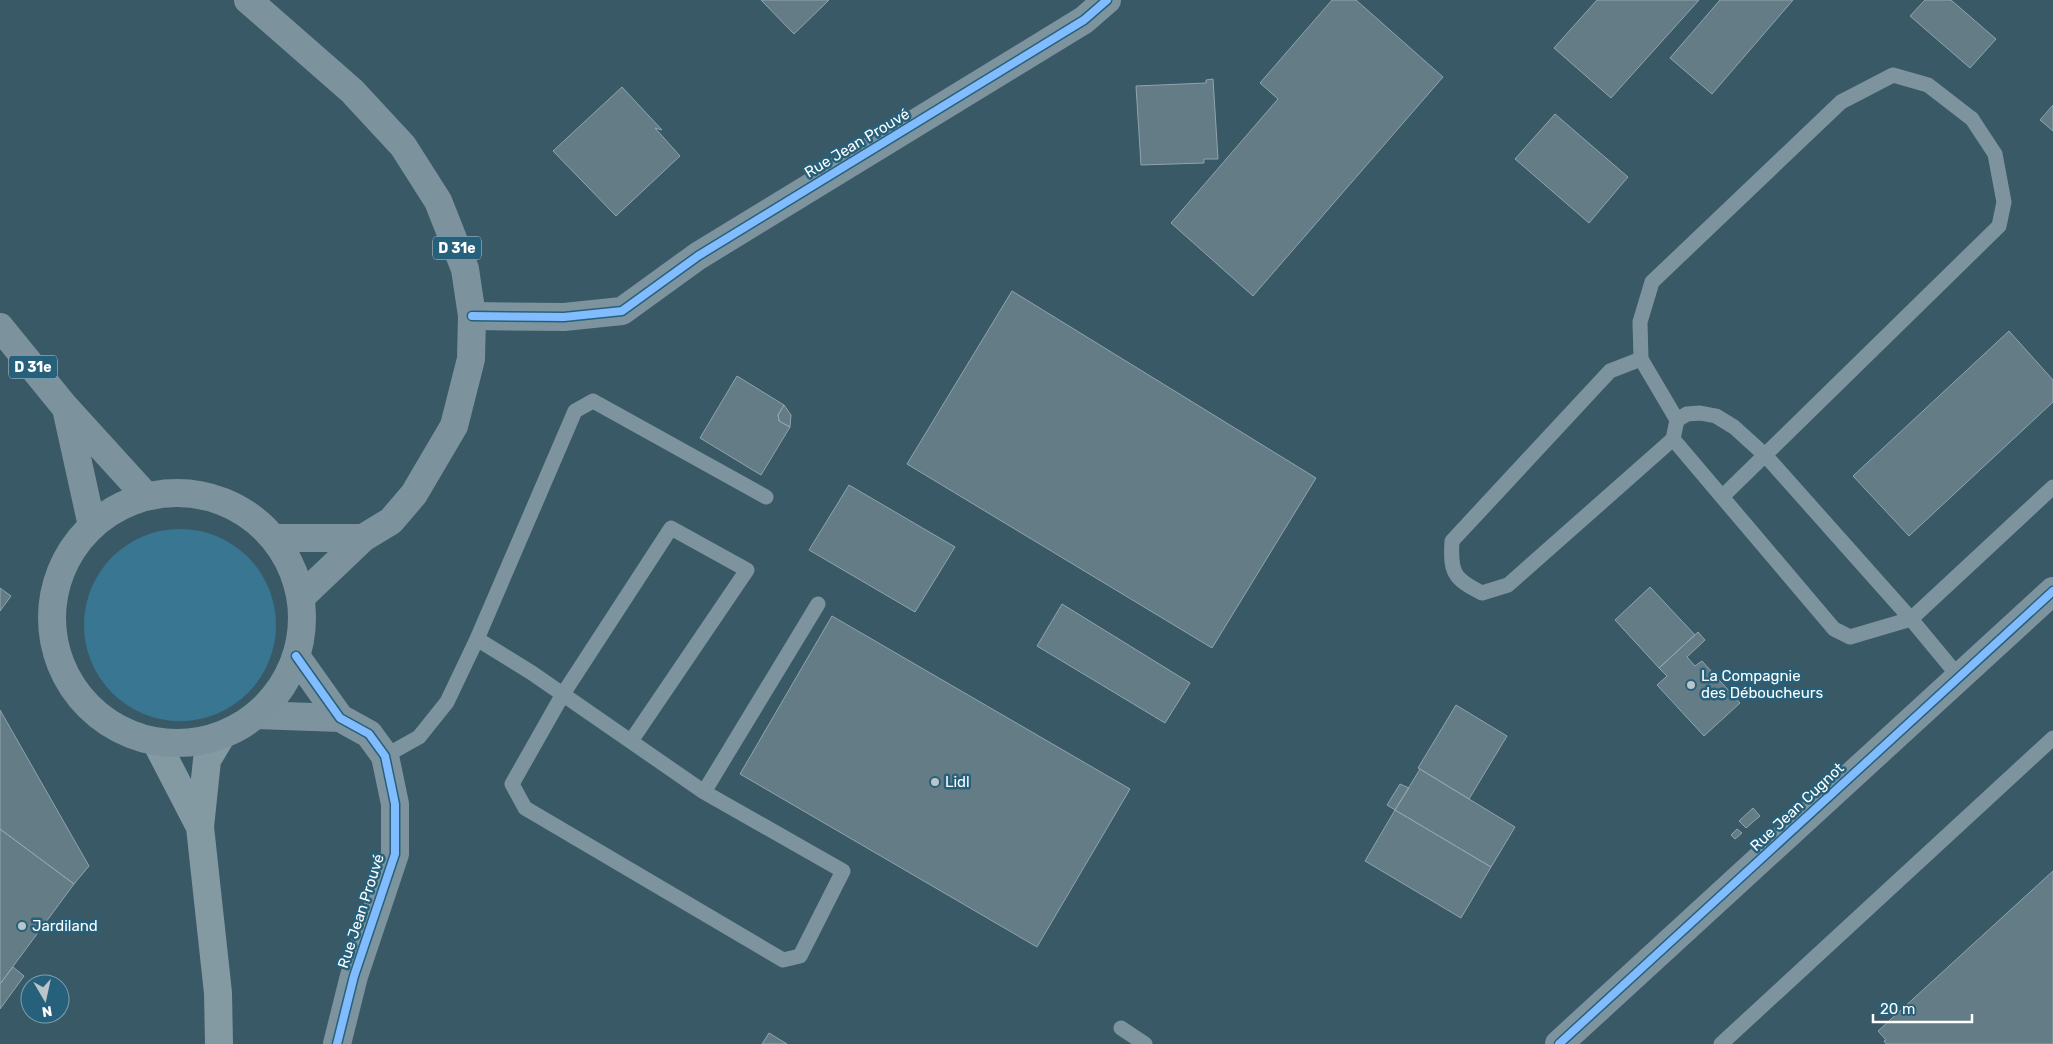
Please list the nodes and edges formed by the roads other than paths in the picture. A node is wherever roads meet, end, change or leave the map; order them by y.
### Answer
1 (248, 0) edge
2 (1107, 0) edge
3 (472, 316) junction
4 (0, 327) edge
5 (1641, 359) junction
6 (65, 407) junction
7 (1677, 420) junction
8 (1673, 439) junction
9 (1766, 456) junction
10 (2053, 487) edge
11 (146, 496) junction
12 (766, 497) dead end
13 (1722, 497) junction
14 (92, 526) junction
15 (274, 538) junction
16 (363, 538) junction
17 (2053, 590) edge
18 (301, 597) junction
19 (818, 604) dead end
20 (1911, 619) junction
21 (477, 639) junction
22 (296, 656) junction
23 (1959, 677) junction
24 (563, 694) junction
25 (256, 715) junction
26 (340, 718) junction
27 (222, 735) junction
28 (2053, 738) edge
29 (631, 741) junction
30 (156, 742) junction
31 (385, 756) junction
32 (704, 792) junction
33 (200, 827) junction
34 (1121, 1028) dead end
35 (219, 1044) edge
36 (337, 1044) edge
37 (1146, 1044) edge
38 (1559, 1044) edge
39 (1721, 1044) edge

1 - 3 main road, D 31e
2 - 3 street, Rue Jean Prouvé
3 - 16 main road, D 31e
4 - 6 main road, D 31e
5 - 7 lane
5 - 8 lane
5 - 9 lane
6 - 11 main road
6 - 14 main road
7 - 8 lane
7 - 9 lane
8 - 13 lane
9 - 13 lane
9 - 20 lane
10 - 20 lane
11 - 14 main road
11 - 15 main road
12 - 21 lane
13 - 20 lane
14 - 30 main road
15 - 16 main road
15 - 18 main road
16 - 18 main road
17 - 23 street, Rue Jean Cugnot
18 - 22 main road
19 - 32 lane
20 - 23 lane
21 - 24 lane
21 - 31 lane
22 - 25 main road
22 - 26 street
23 - 38 street, Rue Jean Cugnot
24 - 29 lane
24 - 29 lane
24 - 32 lane
25 - 26 street
25 - 27 main road
26 - 31 street
27 - 30 main road
27 - 33 main road
28 - 39 lane
29 - 32 lane
30 - 33 main road
31 - 36 street, Rue Jean Prouvé
33 - 35 main road
34 - 37 lane

